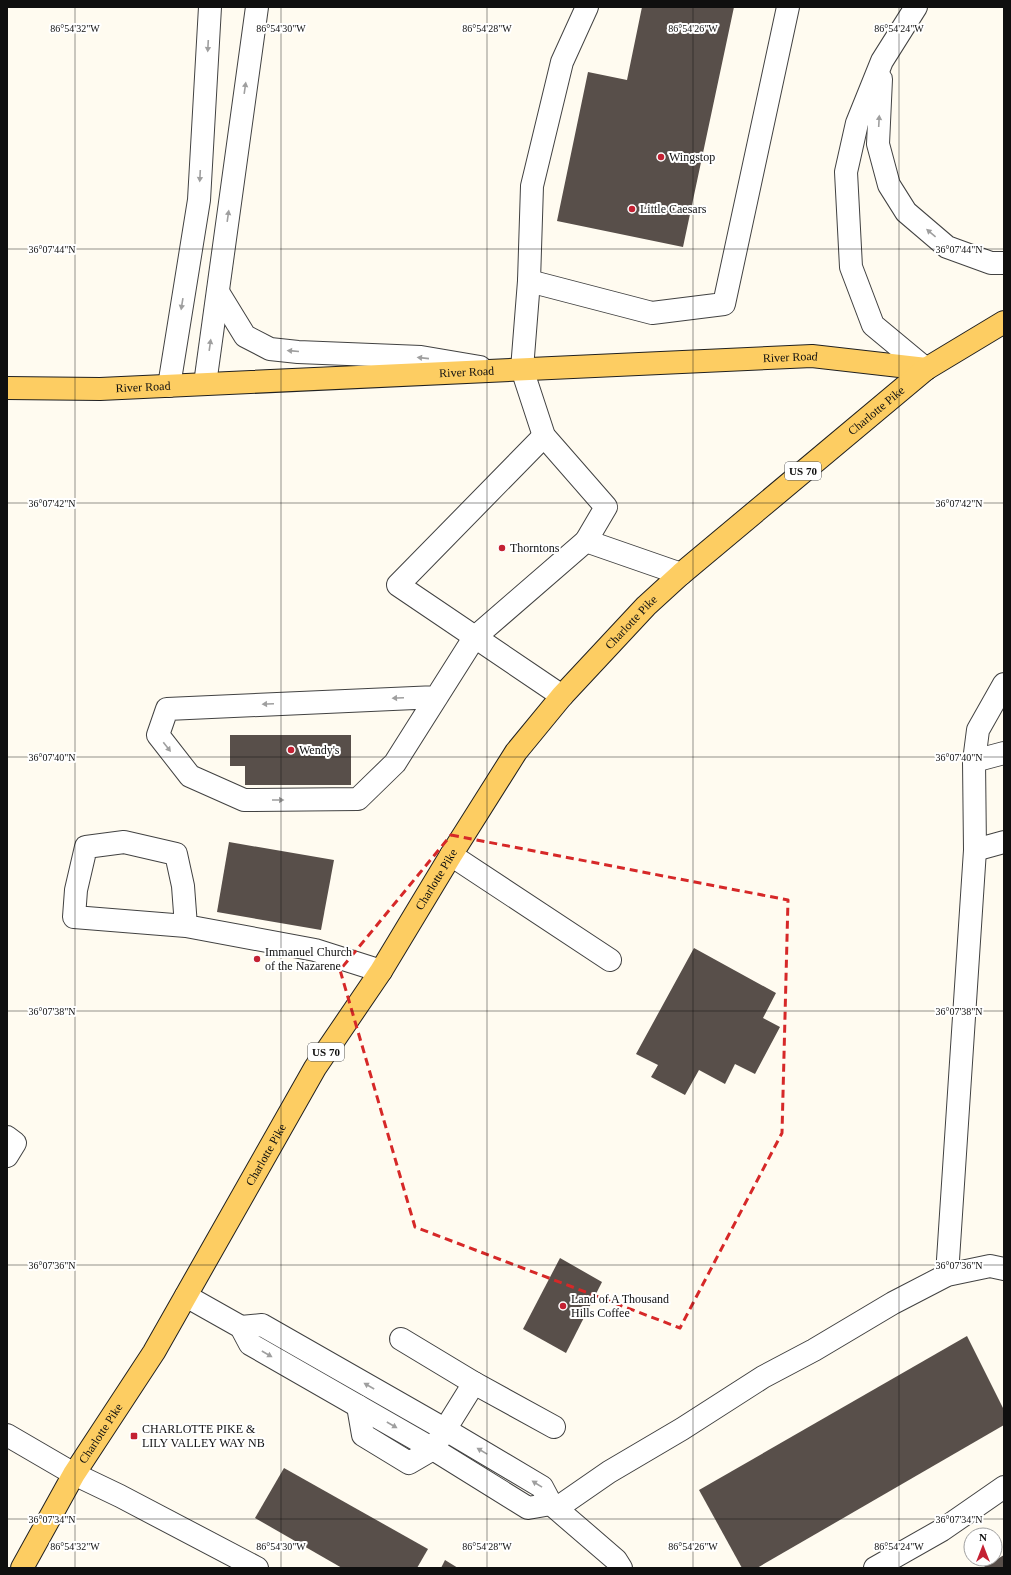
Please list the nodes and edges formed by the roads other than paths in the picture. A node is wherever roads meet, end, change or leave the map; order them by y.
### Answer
1 (210, 7) edge
2 (257, 7) edge
3 (587, 7) edge
4 (788, 7) edge
5 (916, 7) edge
6 (882, 62) junction
7 (1004, 263) edge
8 (529, 280) junction
9 (218, 292) junction
10 (1004, 322) edge
11 (926, 369) junction
12 (513, 370) junction
13 (205, 384) junction
14 (169, 386) junction
15 (7, 388) edge
16 (544, 436) junction
17 (586, 541) junction
18 (681, 574) junction
19 (474, 638) junction
20 (1004, 684) edge
21 (562, 696) junction
22 (437, 697) junction
23 (1004, 753) edge
24 (974, 761) junction
25 (1004, 842) edge
26 (975, 850) junction
27 (450, 855) junction
28 (186, 926) junction
29 (610, 960) dead end
30 (381, 971) junction
31 (7, 1137) edge
32 (7, 1156) edge
33 (1004, 1269) edge
34 (947, 1275) junction
35 (186, 1296) junction
36 (241, 1327) junction
37 (401, 1339) dead end
38 (474, 1383) junction
39 (554, 1427) dead end
40 (446, 1430) junction
41 (7, 1435) edge
42 (434, 1449) junction
43 (74, 1474) junction
44 (1004, 1487) edge
45 (554, 1506) junction
46 (246, 1565) edge
47 (22, 1568) edge
48 (621, 1568) edge
49 (875, 1568) edge

1 -> 14 lane
9 -> 2 lane
3 - 8 lane
4 - 8 lane
5 - 6 lane
7 -> 6 lane
6 - 11 lane
8 - 12 lane
12 -> 9 lane
13 -> 9 lane
10 - 11 main road, Charlotte Pike / US 70
11 - 12 main road, River Road
11 - 18 main road, Charlotte Pike / US 70
12 - 13 main road, River Road
12 - 16 lane
13 - 14 main road, River Road
14 - 15 main road, River Road
16 - 17 lane
16 - 19 lane
17 - 18 lane
17 - 19 lane
18 - 21 main road, Charlotte Pike / US 70
19 - 21 lane
19 - 22 lane
20 - 24 lane
21 - 27 main road, Charlotte Pike / US 70
22 -> 22 lane
23 - 24 lane
24 - 26 lane
25 - 26 lane
26 - 34 lane
27 - 29 lane
27 - 30 main road, Charlotte Pike / US 70
28 - 28 lane
28 - 30 lane
30 - 35 main road, Charlotte Pike / US 70
31 - 32 lane
33 - 34 lane
34 - 45 lane
35 - 36 lane
35 - 43 main road, Charlotte Pike / US 70
40 -> 36 lane
36 -> 42 lane
37 - 38 lane
38 - 39 lane
38 - 40 lane
40 - 42 lane
45 -> 40 lane
41 - 43 lane
42 - 45 lane
43 - 46 lane
43 - 47 main road, Charlotte Pike / US 70
44 - 49 lane
45 - 48 lane

